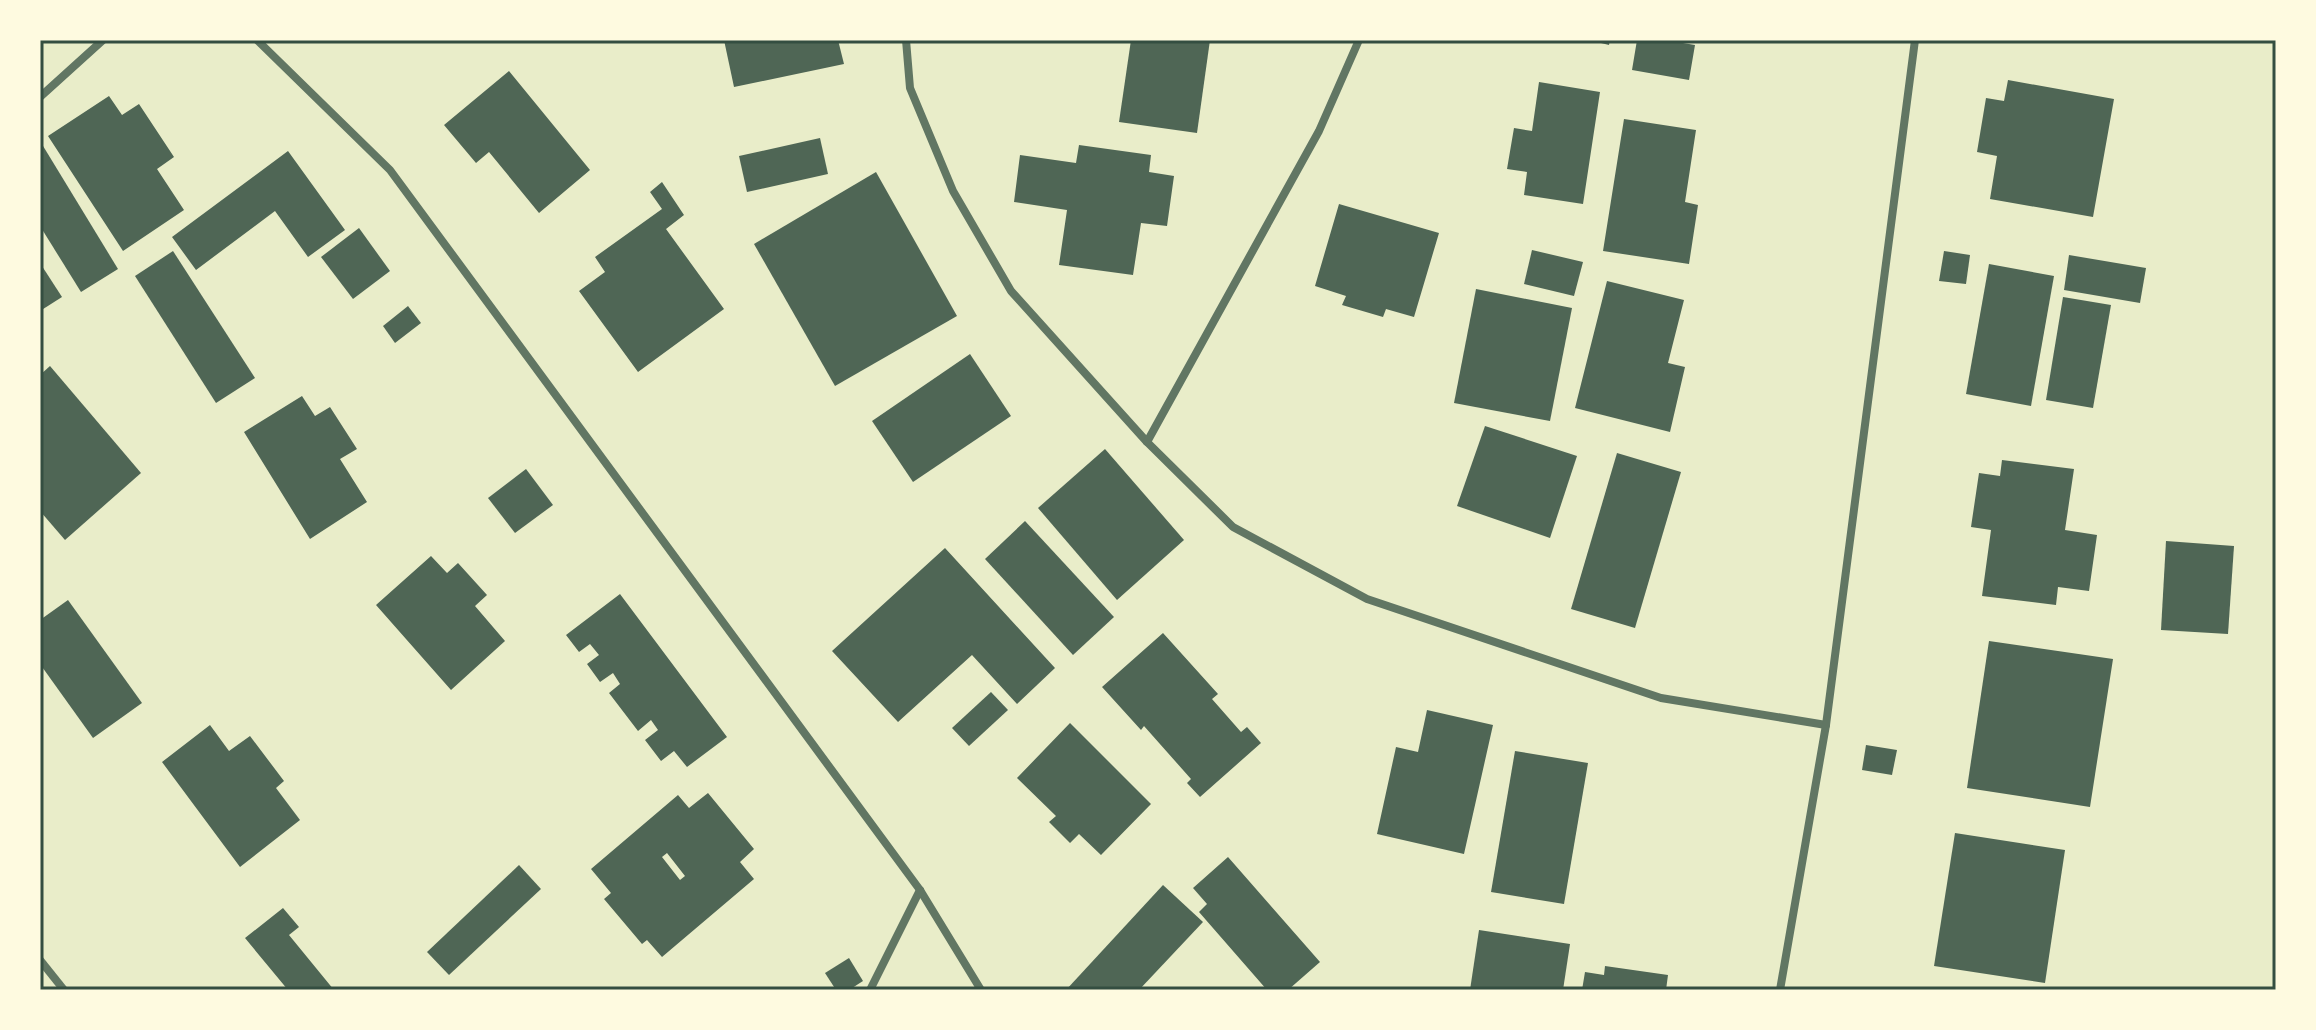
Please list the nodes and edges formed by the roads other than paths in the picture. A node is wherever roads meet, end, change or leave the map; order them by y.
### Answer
1 (103, 40) edge
2 (257, 40) edge
3 (906, 40) edge
4 (1359, 40) edge
5 (1915, 40) edge
6 (40, 97) edge
7 (1147, 442) junction
8 (1826, 725) junction
9 (920, 890) junction
10 (40, 960) edge
11 (64, 990) edge
12 (870, 990) edge
13 (981, 990) edge
14 (1780, 990) edge

1 - 6 street
2 - 9 street
3 - 7 street
4 - 7 street
5 - 8 street
7 - 8 street
8 - 14 street
9 - 12 street
9 - 13 street
10 - 11 street

